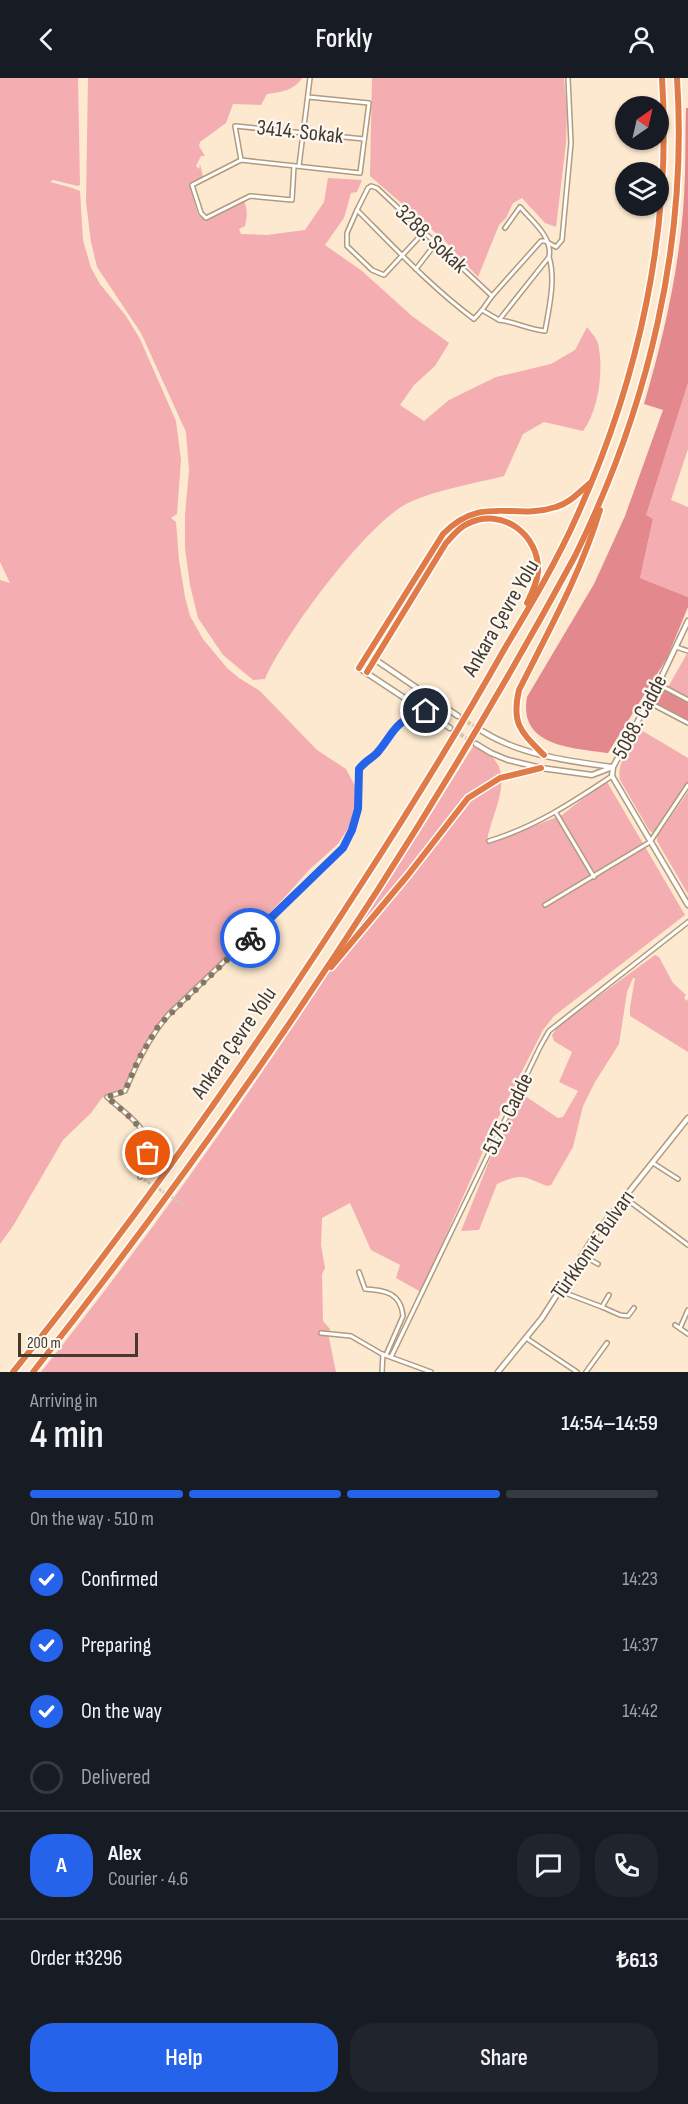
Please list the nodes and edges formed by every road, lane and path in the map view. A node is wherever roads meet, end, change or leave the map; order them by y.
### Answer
1 (310, 78) edge
2 (568, 78) edge
3 (662, 78) edge
4 (677, 78) edge
5 (309, 95) junction
6 (304, 133) junction
7 (364, 139) junction
8 (241, 160) junction
9 (294, 165) junction
10 (299, 166) junction
11 (357, 210) junction
12 (505, 228) dead end
13 (424, 232) junction
14 (436, 243) junction
15 (549, 243) junction
16 (402, 255) junction
17 (549, 257) junction
18 (416, 269) junction
19 (492, 296) junction
20 (482, 310) junction
21 (499, 320) junction
22 (591, 481) junction
23 (608, 484) junction
24 (688, 621) edge
25 (511, 638) junction
26 (676, 647) junction
27 (688, 651) edge
28 (367, 654) junction
29 (376, 660) junction
30 (359, 668) joint
31 (367, 672) junction
32 (658, 684) junction
33 (688, 700) edge
34 (648, 702) junction
35 (426, 711) junction
36 (458, 716) tunnel mouth
37 (688, 723) edge
38 (450, 728) tunnel mouth
39 (482, 731) tunnel mouth
40 (476, 744) tunnel mouth
41 (544, 755) junction
42 (613, 767) junction
43 (541, 768) junction
44 (612, 776) junction
45 (688, 785) edge
46 (556, 813) junction
47 (489, 841) dead end
48 (650, 842) junction
49 (594, 877) junction
50 (545, 905) dead end
51 (688, 905) edge
52 (688, 922) edge
53 (311, 990) junction
54 (687, 1120) edge
55 (653, 1163) junction
56 (140, 1177) dead end
57 (678, 1179) dead end
58 (625, 1198) junction
59 (688, 1236) edge
60 (684, 1242) junction
61 (688, 1245) edge
62 (582, 1255) junction
63 (598, 1264) dead end
64 (359, 1272) dead end
65 (560, 1291) junction
66 (609, 1295) dead end
67 (602, 1307) junction
68 (634, 1308) dead end
69 (688, 1310) edge
70 (675, 1325) dead end
71 (680, 1328) junction
72 (321, 1333) dead end
73 (688, 1334) edge
74 (526, 1338) junction
75 (607, 1344) dead end
76 (385, 1355) junction
77 (391, 1357) junction
78 (13, 1372) edge
79 (33, 1372) edge
80 (382, 1372) edge
81 (431, 1372) edge
82 (498, 1372) edge
83 (577, 1372) edge
84 (586, 1372) edge

1 - 5 street
2 - 15 street
3 - 22 highway, Ankara Çevre Yolu
4 - 23 highway, Ankara Çevre Yolu
5 - 6 street
5 - 7 street
6 - 7 street, 3414. Sokak
6 - 8 street, 3414. Sokak
6 - 10 street
7 - 10 street
8 - 9 street
8 - 9 street
9 - 10 street
11 - 13 street, 3288. Sokak
11 - 16 street
11 - 16 street
12 - 15 street
13 - 14 street, 3288. Sokak
13 - 16 street
14 - 18 street
14 - 19 street, 3288. Sokak
15 - 17 street
15 - 19 street
16 - 18 street
17 - 21 street
17 - 21 street
18 - 20 street
19 - 20 street
20 - 21 street
22 - 25 highway, Ankara Çevre Yolu
22 - 28 highway
23 - 41 highway
23 - 53 highway, Ankara Çevre Yolu
24 - 26 street, 5088. Cadde
25 - 29 highway
25 - 78 highway, Ankara Çevre Yolu
26 - 27 street
26 - 32 street, 5088. Cadde
28 - 29 street
28 - 30 highway
29 - 31 highway
29 - 36 street
30 - 31 street
31 - 35 street
32 - 33 street
32 - 34 street, 5088. Cadde
34 - 37 street
34 - 42 street, 5088. Cadde
35 - 38 street
35 - 56 street
39 - 41 street
40 - 43 street
41 - 42 street
42 - 43 street
42 - 44 street, 5088. Cadde
43 - 53 highway
44 - 46 street
44 - 48 street, 5088. Cadde
45 - 48 street
46 - 47 street
46 - 49 street
48 - 49 street
48 - 51 street, 5088. Cadde
49 - 50 street
52 - 77 street, 5175. Cadde
53 - 79 highway, Ankara Çevre Yolu
54 - 55 street, Türkkonut Bulvarı
55 - 57 street
55 - 58 street, Türkkonut Bulvarı
58 - 60 street
58 - 62 street, Türkkonut Bulvarı
59 - 60 street
60 - 61 street
62 - 63 street
62 - 65 street, Türkkonut Bulvarı
64 - 76 street
65 - 67 street
65 - 74 street, Türkkonut Bulvarı
66 - 67 street
67 - 68 street
69 - 71 street
70 - 71 street
71 - 73 street
72 - 76 street
74 - 82 street, Türkkonut Bulvarı
74 - 83 street
75 - 84 street
76 - 77 street
76 - 80 street
77 - 81 street

